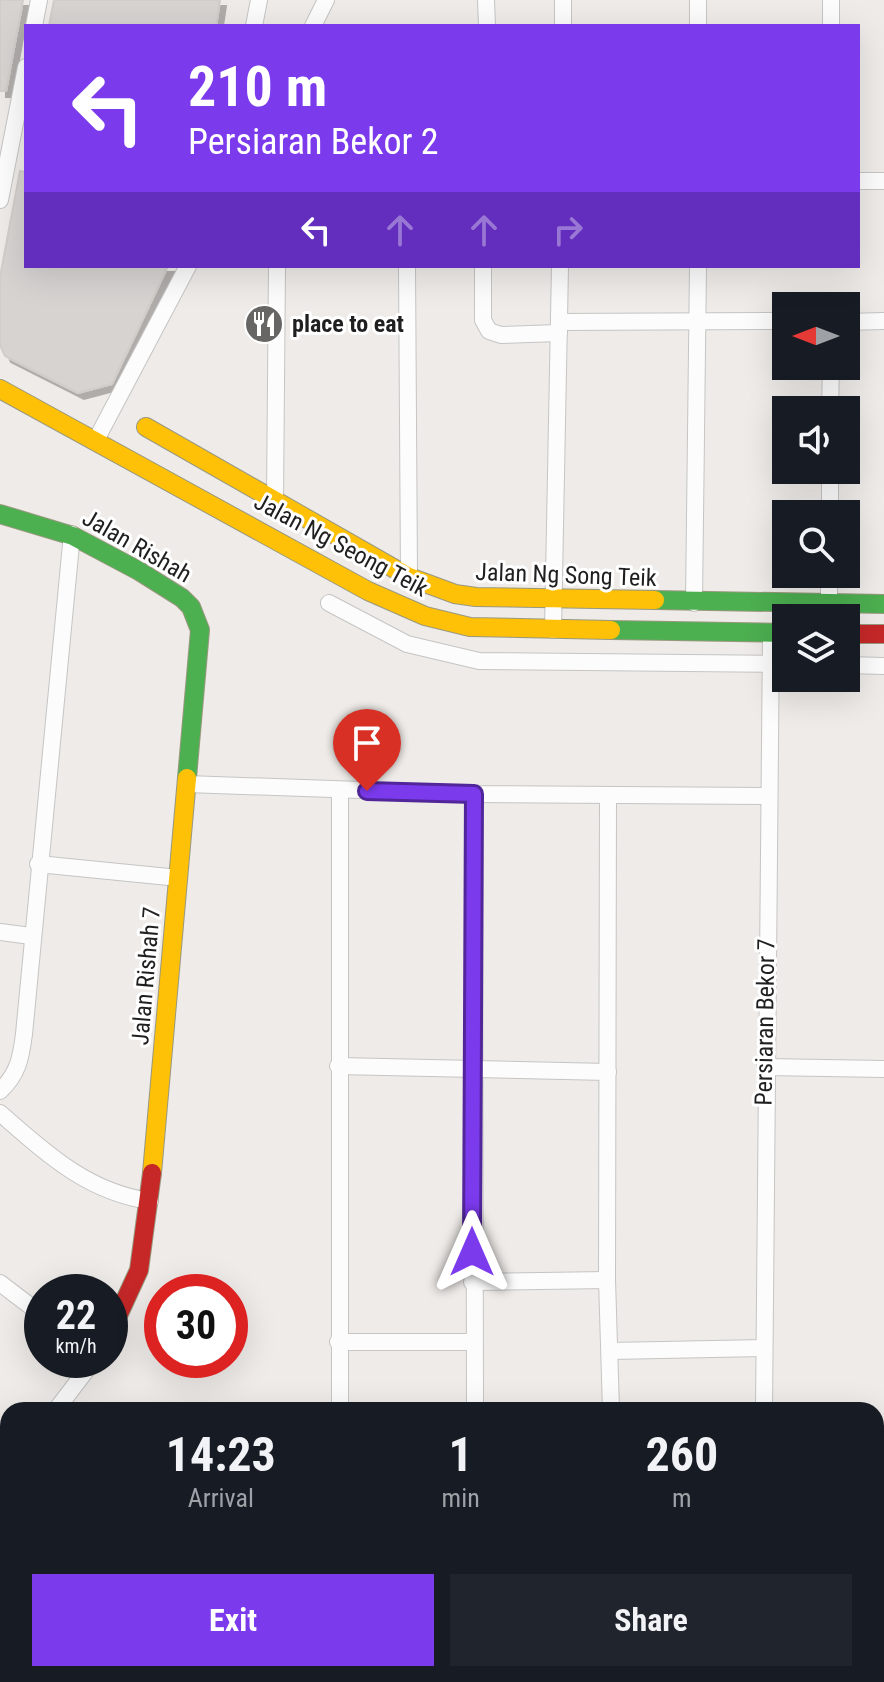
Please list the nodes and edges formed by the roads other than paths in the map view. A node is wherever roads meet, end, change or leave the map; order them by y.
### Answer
1 (39, 0) edge
2 (259, 0) edge
3 (326, 0) edge
4 (486, 0) edge
5 (563, 0) edge
6 (698, 0) edge
7 (831, 0) edge
8 (34, 24) edge
9 (254, 24) edge
10 (314, 24) edge
11 (487, 24) edge
12 (563, 24) edge
13 (698, 24) edge
14 (831, 24) edge
15 (24, 77) edge
16 (860, 181) edge
17 (884, 181) edge
18 (0, 200) edge
19 (187, 268) edge
20 (277, 268) edge
21 (407, 268) edge
22 (483, 268) edge
23 (560, 268) edge
24 (698, 268) edge
25 (698, 321) junction
26 (772, 321) edge
27 (884, 321) edge
28 (860, 322) edge
29 (559, 328) junction
30 (0, 389) edge
31 (146, 427) dead end
32 (96, 440) junction
33 (275, 499) junction
34 (0, 514) edge
35 (72, 534) junction
36 (409, 577) junction
37 (829, 588) edge
38 (555, 601) junction
39 (329, 603) dead end
40 (694, 603) junction
41 (829, 603) junction
42 (884, 604) edge
43 (196, 618) joint
44 (553, 630) junction
45 (772, 633) edge
46 (860, 634) edge
47 (884, 634) edge
48 (772, 664) edge
49 (860, 665) edge
50 (884, 666) edge
51 (776, 692) edge
52 (187, 784) junction
53 (340, 791) junction
54 (474, 794) junction
55 (608, 795) junction
56 (767, 796) junction
57 (38, 864) junction
58 (179, 878) junction
59 (0, 932) edge
60 (31, 936) junction
61 (338, 1066) junction
62 (765, 1067) junction
63 (884, 1069) edge
64 (472, 1070) junction
65 (608, 1072) junction
66 (0, 1091) edge
67 (0, 1113) edge
68 (150, 1201) junction
69 (607, 1280) junction
70 (472, 1282) junction
71 (0, 1283) edge
72 (128, 1294) edge
73 (24, 1301) edge
74 (338, 1342) junction
75 (473, 1342) junction
76 (764, 1348) junction
77 (610, 1351) junction
78 (80, 1378) edge
79 (62, 1402) edge
80 (340, 1402) edge
81 (475, 1402) edge
82 (611, 1402) edge
83 (764, 1402) edge
84 (884, 1486) edge
85 (884, 1614) edge

1 - 8 street
2 - 9 street
3 - 10 street
4 - 11 street
5 - 12 street
6 - 13 street
7 - 14 street
15 - 18 street
16 - 17 street
19 - 32 street
20 - 33 street
21 - 36 street
22 - 29 street
23 - 29 street
24 - 25 street
25 - 26 street
25 - 29 street
25 - 40 street
27 - 28 street
29 - 38 street
30 - 32 street, Jalan Ng Seong Teik
31 - 33 street, Jalan Ng Song Teik
32 - 44 street, Jalan Ng Seong Teik
33 - 36 street, Jalan Ng Song Teik
34 - 35 street, Jalan Rishah
35 - 43 street, Jalan Rishah
35 - 57 street
36 - 38 street, Jalan Ng Song Teik
37 - 41 street
38 - 40 street, Jalan Ng Song Teik
38 - 44 street
39 - 48 street
40 - 41 street, Jalan Ng Song Teik
41 - 42 street, Jalan Ng Song Teik
43 - 52 street, Jalan Rishah 7
44 - 45 street, Jalan Ng Seong Teik
46 - 47 street
49 - 50 street
51 - 56 street, Persiaran Bekor 7
52 - 53 street
52 - 58 street, Jalan Rishah 7
53 - 54 street
53 - 61 street
54 - 55 street
54 - 64 street
55 - 56 street
55 - 65 street
56 - 62 street, Persiaran Bekor 7
57 - 58 street
57 - 60 street
58 - 68 street, Jalan Rishah 7
59 - 60 street
60 - 66 street
61 - 64 street
61 - 74 street
62 - 63 street
62 - 76 street, Persiaran Bekor 7
64 - 65 street
64 - 70 street
65 - 69 street
67 - 68 street
68 - 72 street, Jalan Rishah 7
69 - 70 street
69 - 77 street
70 - 75 street
71 - 73 street
74 - 75 street
74 - 80 street
75 - 81 street
76 - 77 street
76 - 83 street, Persiaran Bekor 7
77 - 82 street
78 - 79 street
84 - 85 street

